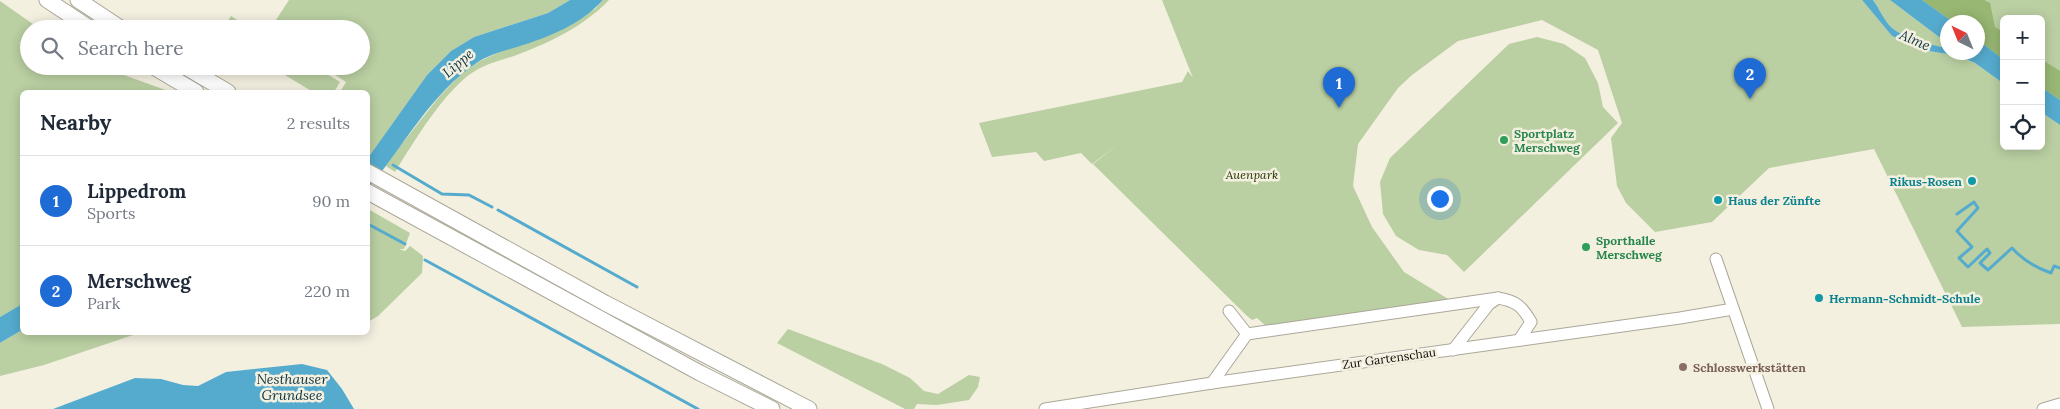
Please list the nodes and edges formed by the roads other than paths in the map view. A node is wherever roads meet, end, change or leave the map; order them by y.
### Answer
1 (47, 0) edge
2 (78, 0) edge
3 (77, 20) edge
4 (108, 20) edge
5 (167, 75) edge
6 (199, 75) edge
7 (193, 90) edge
8 (225, 90) edge
9 (370, 173) edge
10 (370, 193) edge
11 (1716, 259) dead end
12 (1498, 298) junction
13 (1733, 309) junction
14 (1229, 311) dead end
15 (1246, 334) junction
16 (1520, 340) junction
17 (1453, 350) junction
18 (1212, 383) junction
19 (2060, 404) edge
20 (772, 409) edge
21 (809, 409) edge
22 (1045, 409) edge
23 (1768, 409) edge
24 (2043, 409) edge

1 - 3 highway
2 - 4 highway
5 - 7 highway
6 - 8 highway
9 - 21 highway
10 - 20 highway
11 - 13 street
12 - 15 street
12 - 16 street
12 - 17 street
13 - 16 street, Zur Gartenschau
13 - 23 street
14 - 15 street
15 - 18 street
16 - 17 street, Zur Gartenschau
17 - 18 street, Zur Gartenschau
18 - 22 street, Zur Gartenschau
19 - 24 street

